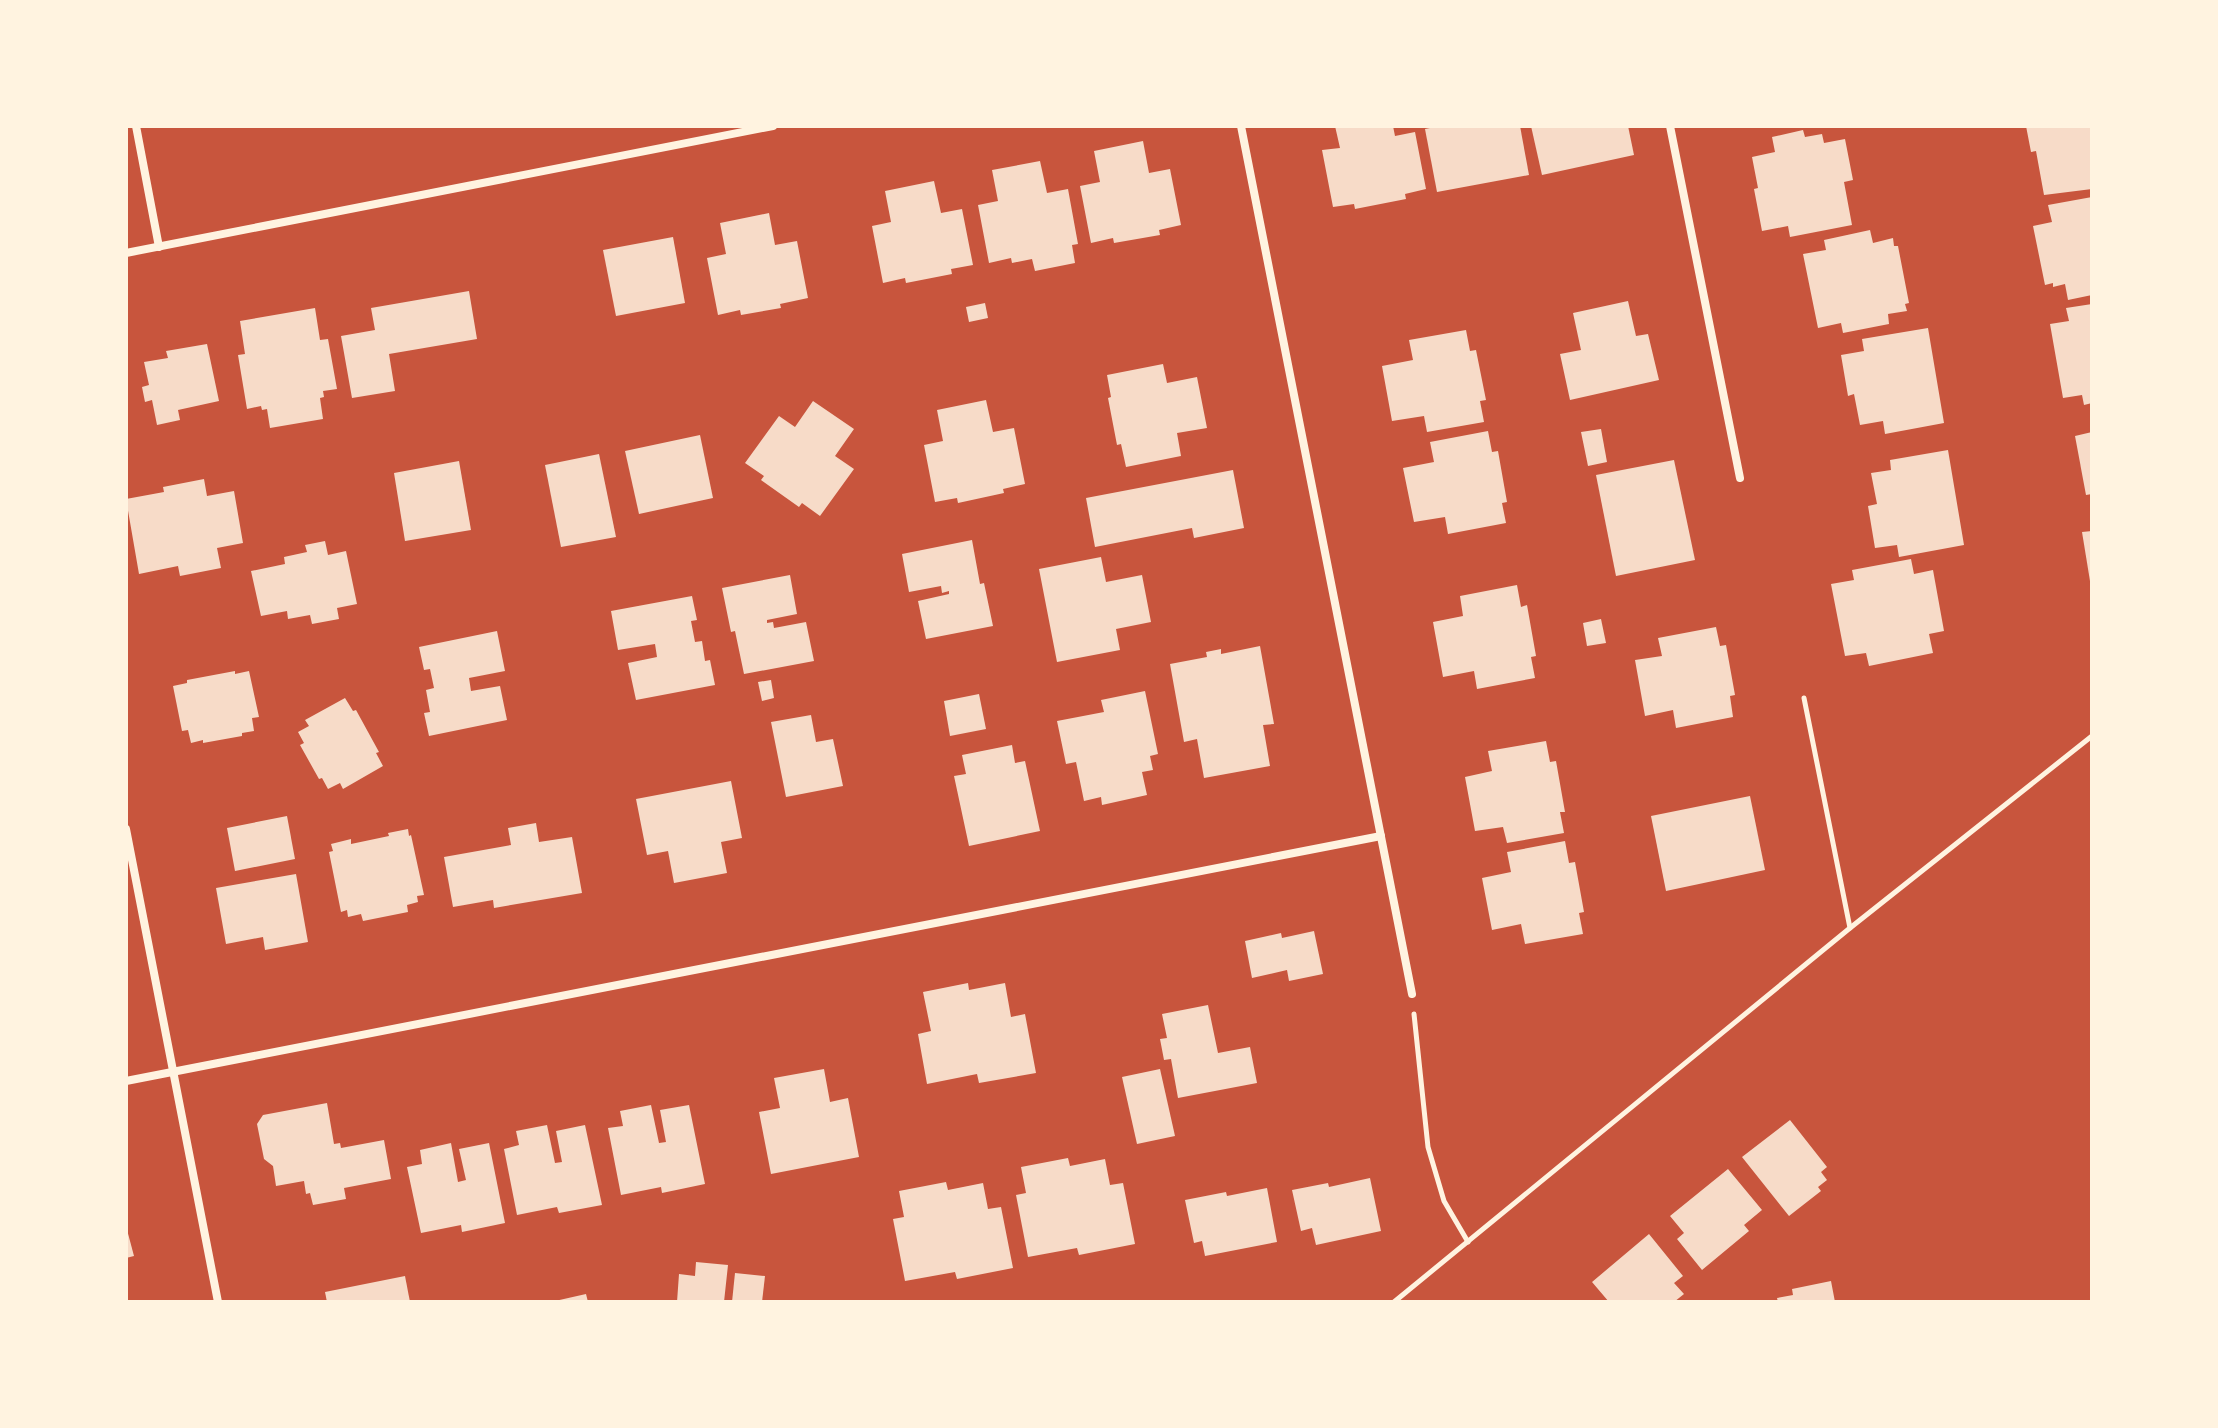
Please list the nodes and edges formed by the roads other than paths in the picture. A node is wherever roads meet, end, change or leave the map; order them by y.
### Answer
1 (136, 126) edge
2 (773, 126) edge
3 (1241, 126) edge
4 (1670, 126) edge
5 (159, 247) junction
6 (126, 253) edge
7 (1740, 478) dead end
8 (126, 829) edge
9 (1381, 836) junction
10 (1412, 994) road end
11 (173, 1071) junction
12 (126, 1081) edge
13 (218, 1302) edge

1 - 5 street
2 - 5 street
3 - 9 street
4 - 7 street
5 - 6 street
8 - 11 street
9 - 10 street
9 - 11 street
11 - 12 street
11 - 13 street

